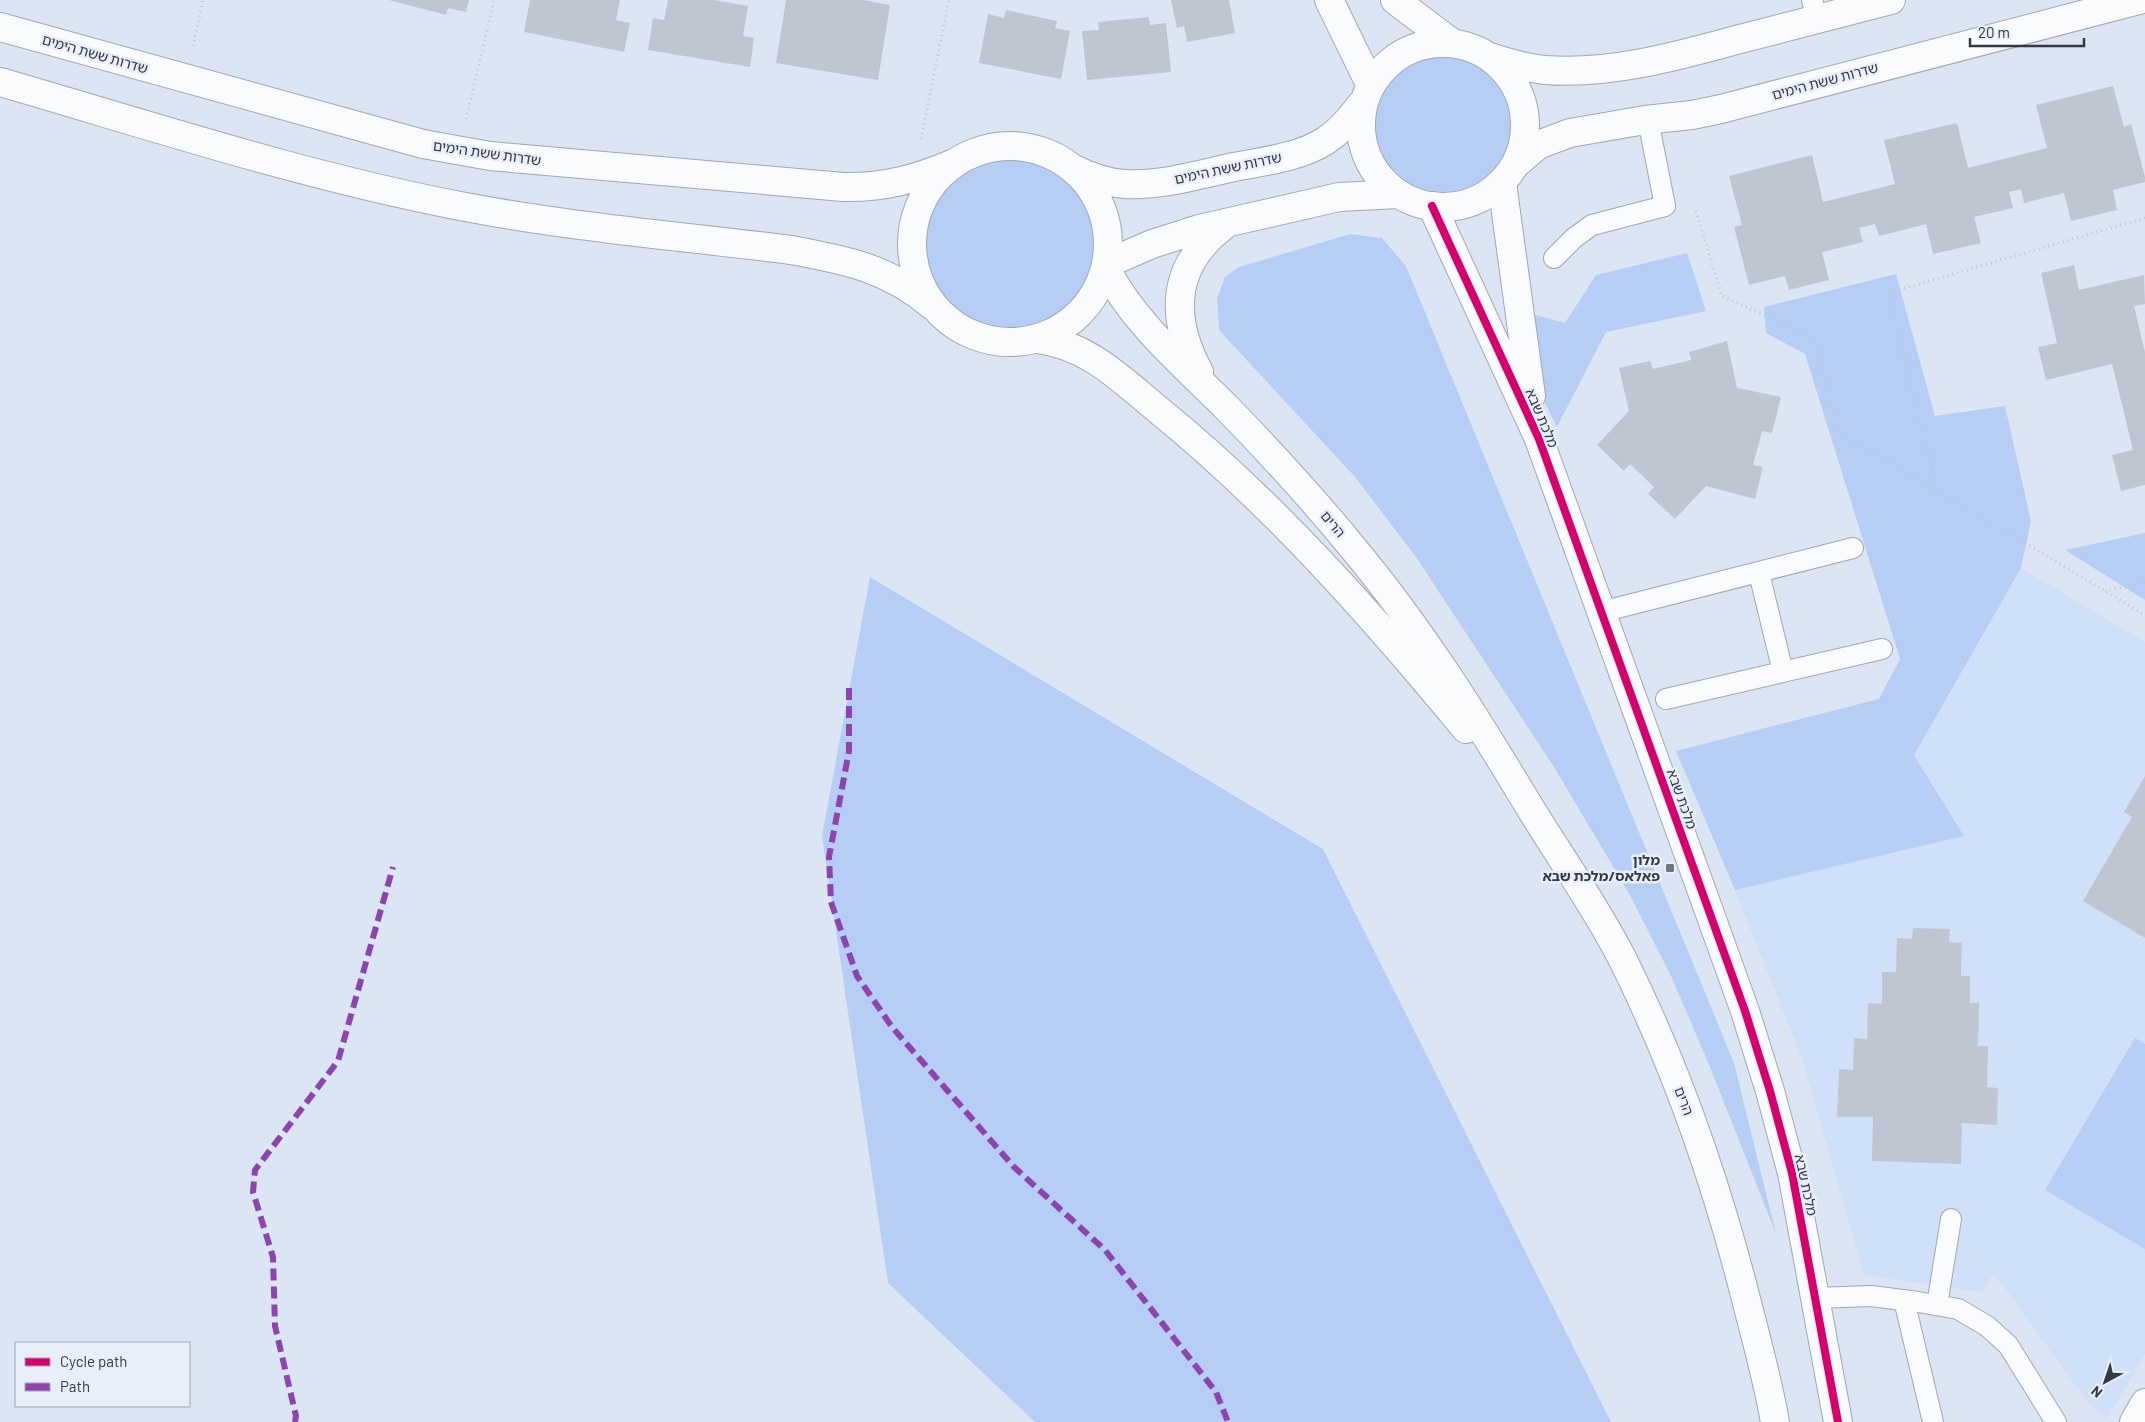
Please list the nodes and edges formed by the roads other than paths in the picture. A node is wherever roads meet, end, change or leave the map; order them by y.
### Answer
1 (1329, 0) edge
2 (1395, 0) edge
3 (1891, 0) edge
4 (2141, 0) edge
5 (1815, 10) edge
6 (2145, 12) edge
7 (0, 27) edge
8 (1452, 43) junction
9 (1489, 57) junction
10 (0, 82) edge
11 (1368, 93) junction
12 (1648, 120) junction
13 (954, 163) junction
14 (1073, 169) junction
15 (1509, 174) junction
16 (1400, 194) junction
17 (1432, 206) junction
18 (1228, 223) junction
19 (1554, 258) dead end
20 (1106, 266) junction
21 (933, 306) junction
22 (1038, 339) junction
23 (1208, 389) junction
24 (1539, 440) junction
25 (1853, 548) dead end
26 (1759, 573) junction
27 (1601, 612) junction
28 (1882, 649) dead end
29 (1783, 672) junction
30 (1666, 699) dead end
31 (1529, 806) junction
32 (1951, 1219) dead end
33 (1815, 1298) junction
34 (1904, 1300) junction
35 (1937, 1305) junction
36 (2145, 1402) edge
37 (1775, 1422) edge
38 (1838, 1422) edge
39 (1933, 1422) edge
40 (2056, 1422) edge
41 (2134, 1422) edge

1 - 11 main road
2 - 8 main road
3 - 5 main road
4 - 6 main road
4 - 12 main road, שדרות ששת הימים
5 - 9 main road
7 - 13 main road, שדרות ששת הימים
8 - 9 main road
8 - 11 main road
9 - 15 main road
10 - 21 main road
11 - 14 main road, שדרות ששת הימים
11 - 16 main road
12 - 15 main road, שדרות ששת הימים
12 - 19 lane
13 - 14 main road
13 - 21 main road
14 - 20 main road
15 - 17 main road
15 - 24 main road, מלכת שבא
16 - 17 main road
16 - 18 main road
17 - 24 main road, מלכת שבא
18 - 20 main road
18 - 23 main road
20 - 22 main road
20 - 23 main road, הרים
21 - 22 main road
22 - 31 main road, הרים
23 - 31 main road, הרים
24 - 27 main road, מלכת שבא
25 - 26 lane
26 - 27 lane
26 - 29 lane
27 - 33 main road, מלכת שבא
28 - 29 lane
29 - 30 lane
31 - 37 main road, הרים
32 - 35 lane
33 - 34 lane
33 - 38 main road, מלכת שבא
34 - 35 lane
34 - 39 lane
35 - 40 lane
36 - 41 main road

